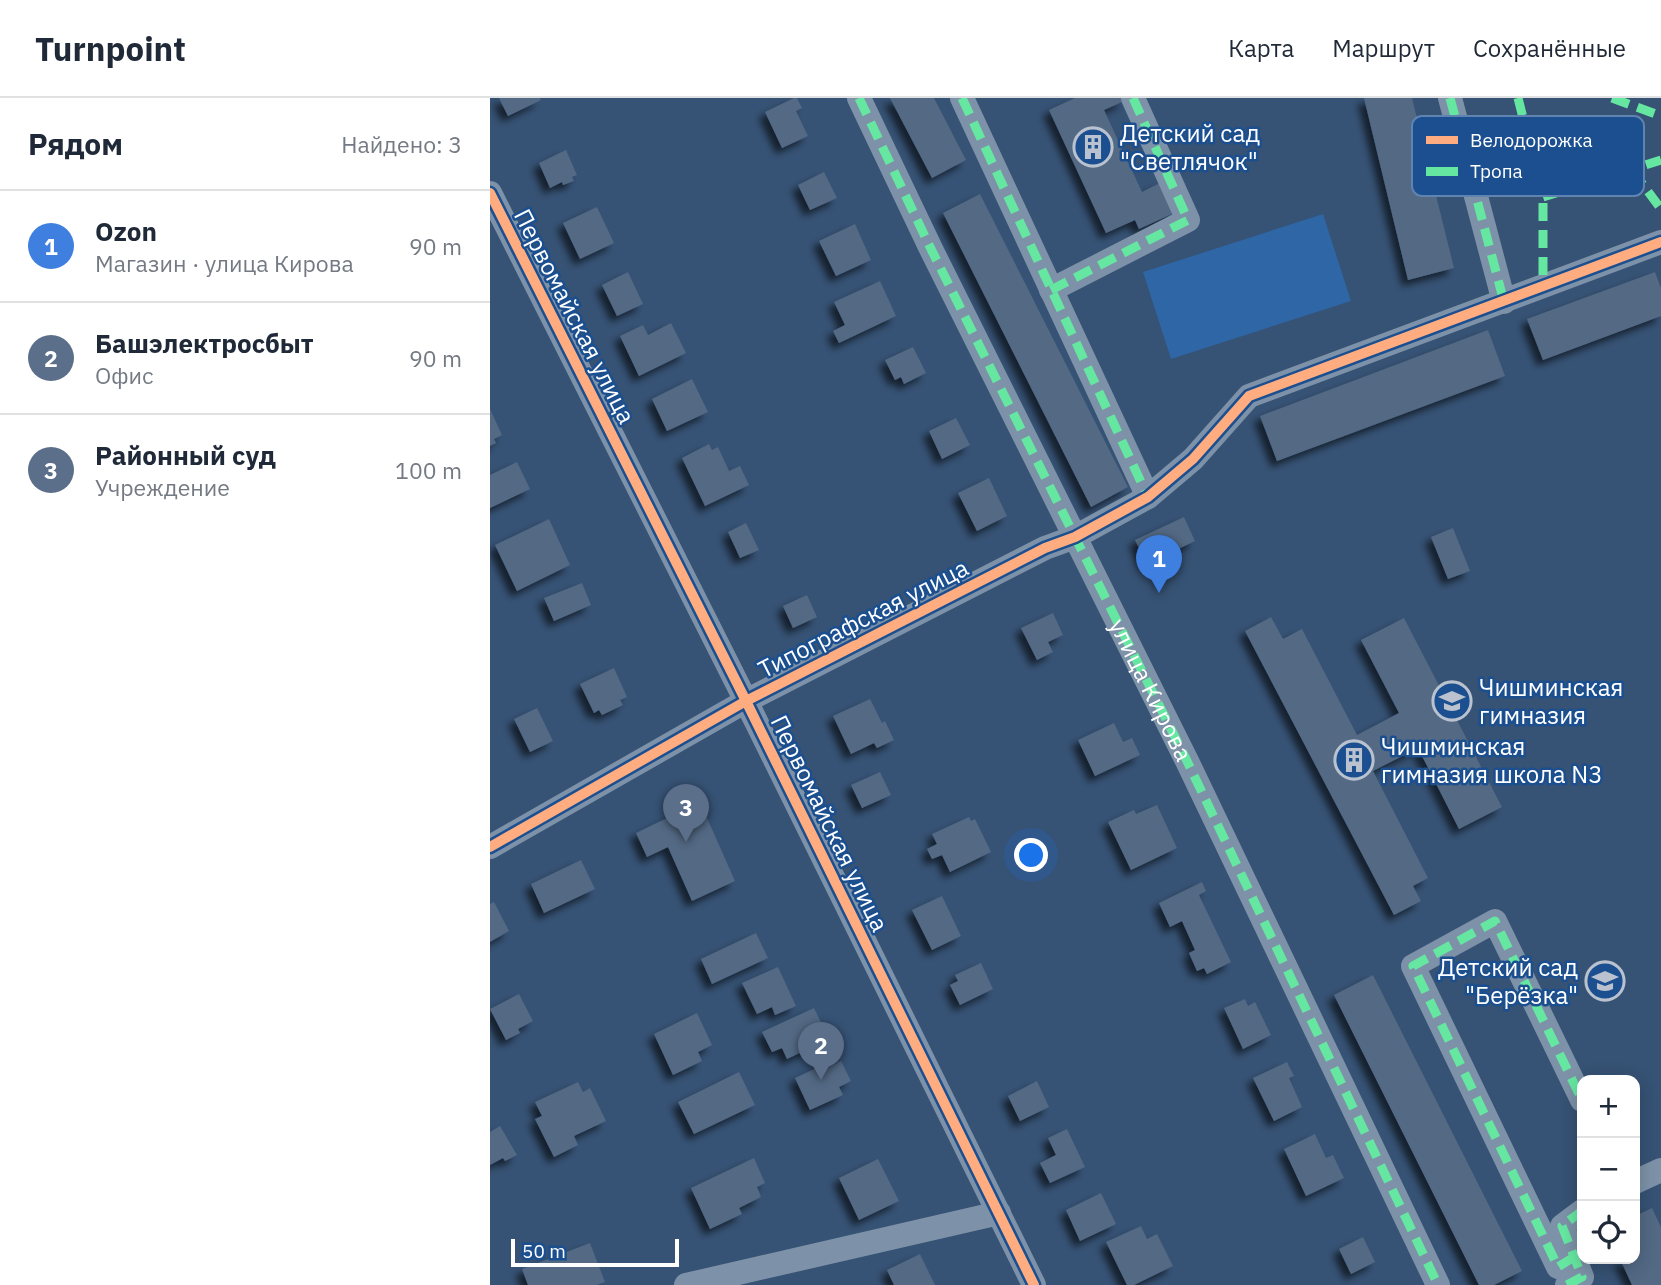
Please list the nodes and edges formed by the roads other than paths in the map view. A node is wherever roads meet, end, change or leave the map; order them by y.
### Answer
1 (859, 98) edge
2 (962, 98) edge
3 (1133, 98) edge
4 (1450, 98) edge
5 (1455, 116) edge
6 (490, 193) edge
7 (1476, 196) edge
8 (1661, 242) edge
9 (1051, 290) junction
10 (1504, 302) junction
11 (1148, 496) junction
12 (1075, 537) junction
13 (746, 701) junction
14 (490, 847) edge
15 (1577, 1090) edge
16 (1661, 1170) edge
17 (1640, 1180) edge
18 (999, 1213) junction
19 (1577, 1215) edge
20 (1578, 1276) edge
21 (686, 1285) edge
22 (1034, 1285) edge
23 (1438, 1285) edge

1 - 12 street, улица Кирова
2 - 9 street
3 - 9 street
4 - 5 street
6 - 13 street, Первомайская улица
7 - 10 street
8 - 10 street, Типографская улица
9 - 11 street
10 - 11 street, Типографская улица
11 - 12 street, Типографская улица
12 - 13 street, Типографская улица
12 - 23 street, улица Кирова
13 - 14 street, Типографская улица
13 - 18 street, Первомайская улица
15 - 20 street
16 - 17 street
18 - 21 street
18 - 22 street, Первомайская улица
19 - 20 street

